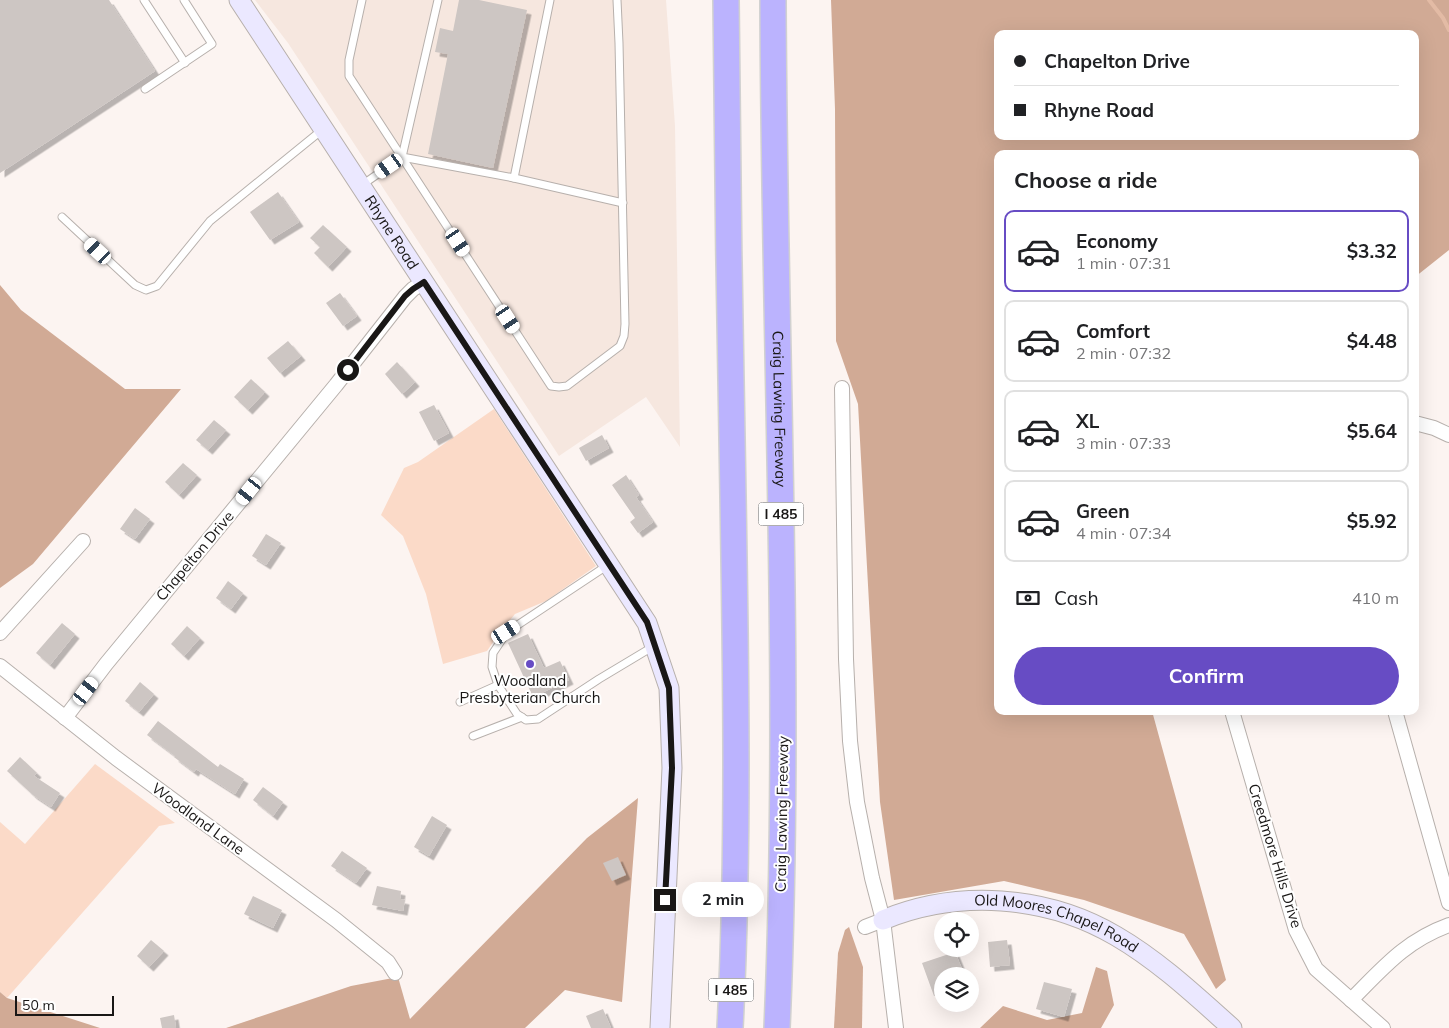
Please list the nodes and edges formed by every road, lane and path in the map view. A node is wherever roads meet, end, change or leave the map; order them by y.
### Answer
1 (144, 0) edge
2 (184, 0) edge
3 (239, 0) edge
4 (362, 0) edge
5 (438, 0) edge
6 (550, 0) edge
7 (617, 0) edge
8 (726, 0) edge
9 (773, 0) edge
10 (185, 63) junction
11 (145, 89) dead end
12 (324, 128) junction
13 (402, 157) junction
14 (514, 178) junction
15 (361, 186) junction
16 (623, 203) junction
17 (62, 217) dead end
18 (424, 282) junction
19 (842, 388) dead end
20 (1419, 424) edge
21 (1449, 435) edge
22 (83, 541) dead end
23 (609, 564) junction
24 (0, 633) edge
25 (654, 646) junction
26 (0, 666) edge
27 (498, 685) junction
28 (460, 702) dead end
29 (1233, 715) edge
30 (1396, 715) edge
31 (522, 717) junction
32 (66, 718) junction
33 (473, 736) dead end
34 (1449, 903) edge
35 (883, 920) junction
36 (1449, 925) edge
37 (865, 927) dead end
38 (395, 972) dead end
39 (1351, 1000) junction
40 (1229, 1025) edge
41 (660, 1028) edge
42 (730, 1028) edge
43 (777, 1028) edge
44 (896, 1028) edge
45 (1383, 1028) edge

1 - 10 lane
2 - 10 lane
3 - 12 street, Rhyne Road
4 - 13 lane
5 - 13 lane
6 - 14 lane
7 - 16 lane
8 - 42 highway, I 485
9 - 43 highway, Craig Lawing Freeway / I 485
10 - 11 lane
12 - 15 street, Rhyne Road
12 - 17 lane
13 - 14 lane
13 - 15 lane
13 - 16 lane
14 - 16 lane
15 - 18 street, Rhyne Road
18 - 23 street, Rhyne Road
18 - 32 street, Chapelton Drive
19 - 35 street
20 - 21 street
22 - 24 street
23 - 25 street, Rhyne Road
23 - 27 lane
25 - 31 lane
25 - 41 street, Rhyne Road
26 - 32 street, Woodland Lane
27 - 28 lane
27 - 31 lane
29 - 39 street, Creedmore Hills Drive
30 - 34 street
31 - 33 lane
32 - 38 street, Woodland Lane
35 - 37 street, Old Moores Chapel Road
35 - 40 street, Old Moores Chapel Road
35 - 44 street
36 - 39 street
39 - 45 street, Creedmore Hills Drive

